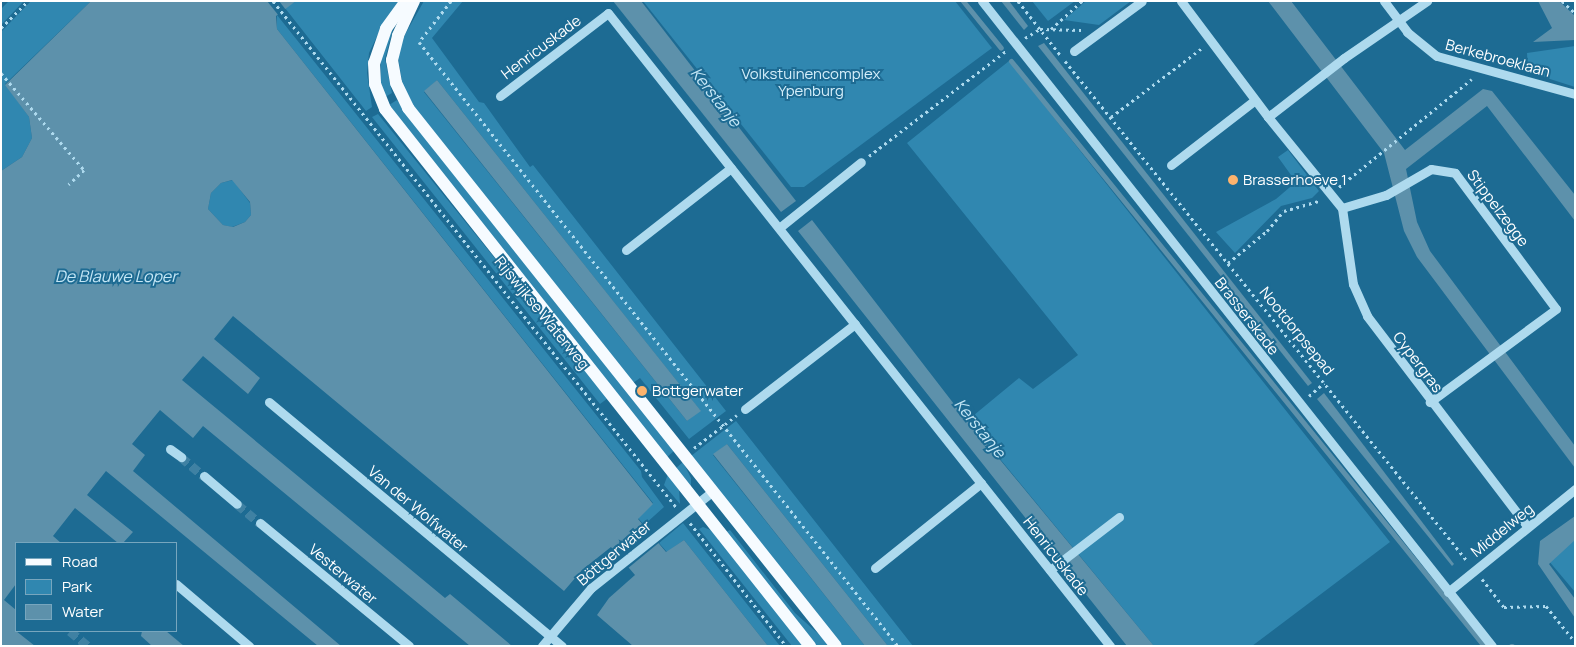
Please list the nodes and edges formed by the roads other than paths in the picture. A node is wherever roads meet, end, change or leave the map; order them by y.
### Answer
1 (406, 1) edge
2 (414, 1) edge
3 (982, 1) edge
4 (1142, 1) edge
5 (1181, 1) edge
6 (1384, 1) edge
7 (1427, 1) edge
8 (1398, 19) junction
9 (1074, 51) dead end
10 (1575, 94) edge
11 (500, 96) dead end
12 (1255, 100) junction
13 (1268, 117) junction
14 (861, 162) road end
15 (1170, 165) dead end
16 (731, 168) junction
17 (1342, 208) junction
18 (779, 228) junction
19 (626, 250) dead end
20 (855, 324) junction
21 (269, 402) dead end
22 (1430, 402) junction
23 (745, 409) road end
24 (170, 449) dead end
25 (181, 457) tunnel mouth
26 (204, 476) tunnel mouth
27 (981, 483) junction
28 (1575, 490) edge
29 (714, 491) junction
30 (238, 504) tunnel mouth
31 (697, 504) junction
32 (1119, 517) dead end
33 (260, 523) tunnel mouth
34 (1527, 526) junction
35 (874, 568) dead end
36 (1050, 570) junction
37 (178, 586) edge
38 (1448, 592) junction
39 (550, 636) junction
40 (1489, 642) edge
41 (249, 646) edge
42 (409, 646) edge
43 (542, 646) edge
44 (562, 646) edge
45 (810, 646) edge
46 (836, 646) edge
47 (1110, 646) edge

1 - 31 main road, Rijswijkse Waterweg
2 - 29 main road, Rijswijkse Waterweg
3 - 38 street, Brasserskade
4 - 9 street
5 - 12 street, Cypergras
6 - 8 street, Berkebroeklaan
7 - 8 street
8 - 10 street, Berkebroeklaan
8 - 13 street
11 - 16 street, Henricuskade
12 - 13 street, Cypergras
12 - 15 street
13 - 17 street, Cypergras
14 - 18 street
16 - 18 street, Henricuskade
16 - 19 street
17 - 22 street, Cypergras
17 - 22 street, Stippelzegge
18 - 20 street, Henricuskade
20 - 23 street
20 - 27 street, Henricuskade
21 - 39 street, Van der Wolfwater
22 - 34 street, Cypergras
24 - 25 street
26 - 30 street
27 - 35 street
27 - 36 street, Henricuskade
28 - 34 street, Middelweg
29 - 31 street, Böttgerwater
29 - 46 main road, Rijswijkse Waterweg
31 - 39 street, Böttgerwater
31 - 45 main road, Rijswijkse Waterweg
32 - 36 street
33 - 42 street, Vesterwater
34 - 38 street, Middelweg
36 - 47 street, Henricuskade
37 - 41 street
38 - 40 street, Brasserskade
39 - 43 street, Böttgerwater
39 - 44 street, Van der Wolfwater

